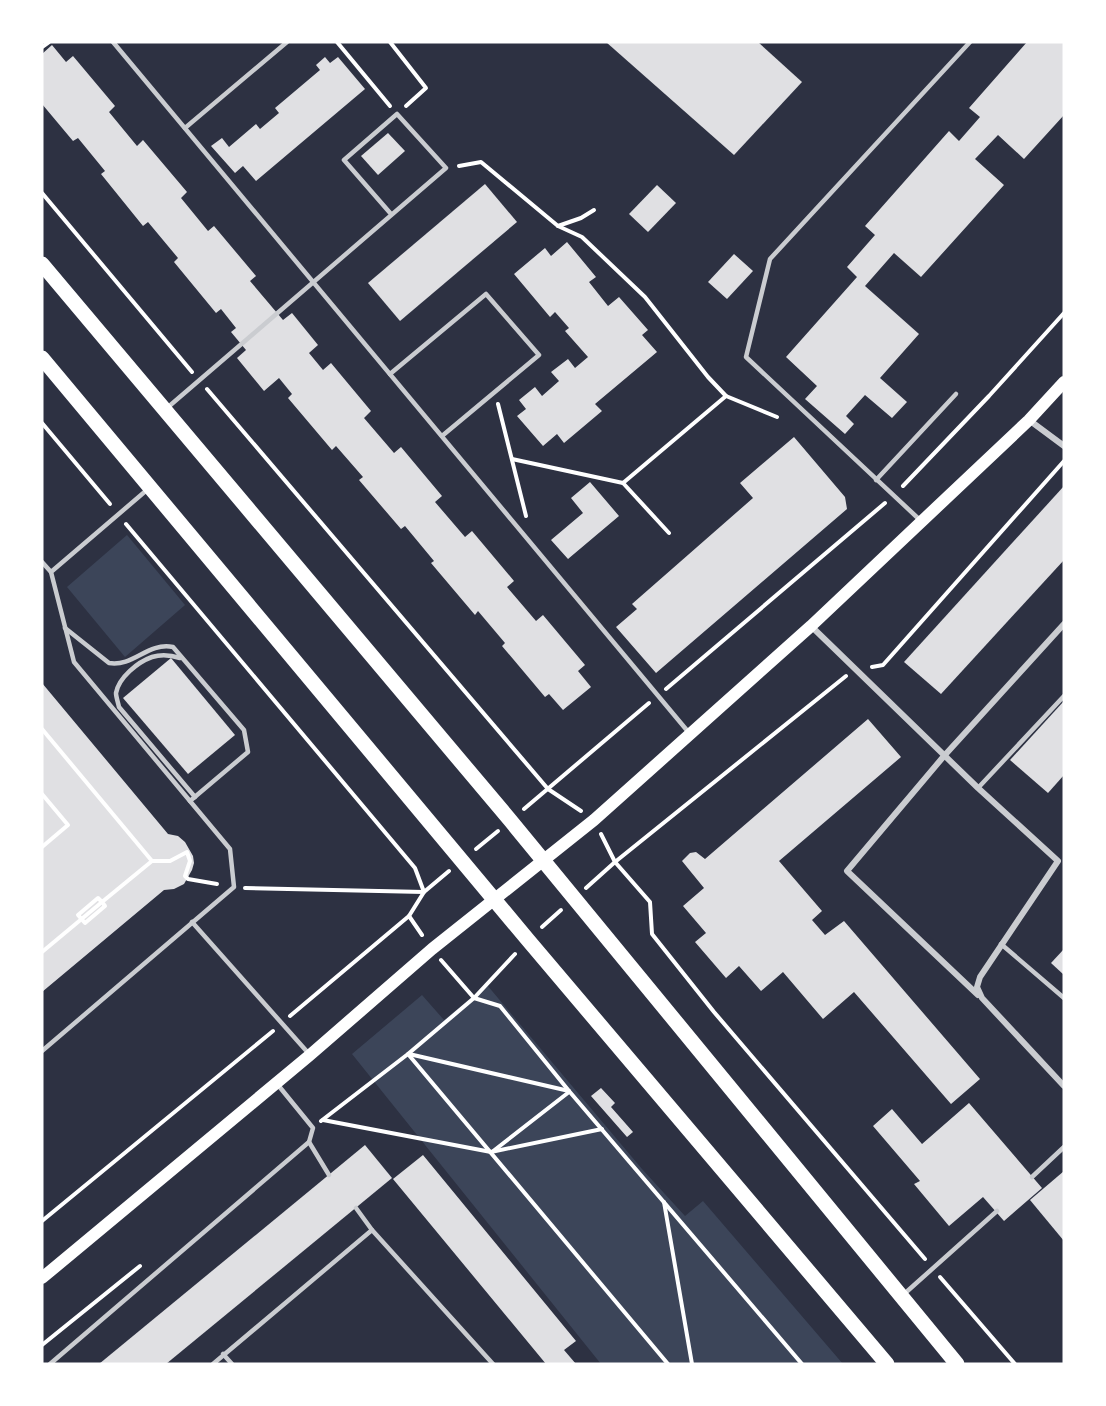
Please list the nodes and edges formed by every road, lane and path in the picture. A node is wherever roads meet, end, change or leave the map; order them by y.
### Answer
1 (48, 42) edge
2 (287, 42) edge
3 (337, 42) edge
4 (390, 42) edge
5 (970, 42) edge
6 (115, 43) edge
7 (42, 48) edge
8 (397, 114) junction
9 (184, 128) junction
10 (446, 168) junction
11 (42, 193) edge
12 (594, 210) dead end
13 (391, 214) junction
14 (558, 226) junction
15 (42, 264) edge
16 (313, 282) junction
17 (1064, 313) edge
18 (42, 358) edge
19 (390, 374) junction
20 (200, 380) junction
21 (1064, 382) edge
22 (495, 391) junction
23 (956, 394) dead end
24 (726, 396) junction
25 (165, 410) junction
26 (777, 417) dead end
27 (1029, 420) junction
28 (42, 423) edge
29 (442, 436) junction
30 (1064, 446) edge
31 (512, 459) junction
32 (1064, 461) edge
33 (876, 480) junction
34 (623, 483) junction
35 (150, 487) junction
36 (893, 496) junction
37 (114, 509) dead end
38 (921, 520) junction
39 (669, 533) dead end
40 (141, 541) dead end
41 (533, 546) junction
42 (42, 562) edge
43 (51, 572) junction
44 (1064, 624) edge
45 (811, 626) junction
46 (65, 628) junction
47 (182, 658) junction
48 (855, 669) junction
49 (1064, 696) edge
50 (42, 729) edge
51 (691, 735) junction
52 (944, 756) junction
53 (978, 788) junction
54 (42, 794) edge
55 (192, 799) junction
56 (594, 820) junction
57 (42, 847) edge
58 (152, 861) dead end
59 (543, 862) junction
60 (615, 862) junction
61 (1061, 864) edge
62 (574, 899) junction
63 (495, 901) junction
64 (78, 915) dead end
65 (409, 916) junction
66 (82, 919) junction
67 (192, 922) junction
68 (528, 940) junction
69 (1001, 944) junction
70 (432, 950) junction
71 (42, 952) edge
72 (474, 998) junction
73 (982, 998) junction
74 (1064, 998) edge
75 (282, 1023) junction
76 (42, 1051) edge
77 (408, 1054) junction
78 (310, 1055) junction
79 (276, 1083) junction
80 (1064, 1086) edge
81 (569, 1091) junction
82 (322, 1120) junction
83 (313, 1128) junction
84 (602, 1129) junction
85 (309, 1142) junction
86 (1064, 1147) edge
87 (491, 1152) junction
88 (329, 1175) dead end
89 (1032, 1177) dead end
90 (664, 1201) junction
91 (356, 1208) dead end
92 (996, 1211) dead end
93 (42, 1221) edge
94 (372, 1230) junction
95 (932, 1268) junction
96 (42, 1278) edge
97 (901, 1297) junction
98 (223, 1354) junction
99 (50, 1364) edge
100 (213, 1364) edge
101 (231, 1364) edge
102 (493, 1364) edge
103 (668, 1364) edge
104 (692, 1364) edge
105 (802, 1364) edge
106 (887, 1364) edge
107 (957, 1364) edge
108 (1015, 1364) edge

1 - 7 path
2 - 9 lane
3 - 8 path
4 - 8 path
5 - 33 lane
6 - 9 lane
8 - 10 lane
8 - 13 lane
9 - 16 lane
10 - 13 lane
10 - 14 path
11 - 20 path
12 - 14 path
13 - 16 lane
14 - 24 path
15 - 25 highway
16 - 19 lane
16 - 20 lane
17 - 36 path
18 - 35 highway
19 - 22 lane
19 - 29 lane
20 - 25 lane
20 - 56 path
21 - 27 main road
22 - 29 lane
22 - 31 path
23 - 33 lane
24 - 26 path
24 - 34 path
25 - 59 highway
27 - 30 street
27 - 38 main road
28 - 37 path
29 - 41 lane
31 - 34 path
31 - 41 path
32 - 48 path
33 - 36 lane
34 - 39 path
35 - 43 lane
35 - 63 highway
36 - 38 lane
38 - 45 main road
40 - 65 path
41 - 51 lane
42 - 43 lane
43 - 46 lane
44 - 52 street
45 - 48 street
45 - 51 main road
46 - 47 lane
46 - 55 lane
47 - 55 lane
47 - 55 lane
48 - 52 street
48 - 60 path
49 - 53 lane
50 - 58 path
51 - 56 main road
52 - 53 street
52 - 73 street
53 - 61 street
54 - 57 path
55 - 67 lane
56 - 59 main road
56 - 60 path
59 - 62 highway
59 - 63 main road
60 - 62 path
60 - 95 path
61 - 69 street
62 - 68 path
62 - 97 highway
63 - 68 highway
63 - 70 main road
64 - 66 path
65 - 70 path
65 - 75 path
66 - 66 path
66 - 71 path
67 - 75 lane
67 - 76 lane
68 - 72 path
68 - 106 highway
69 - 73 street
69 - 74 lane
70 - 72 path
70 - 78 main road
72 - 77 path
72 - 81 path
73 - 80 street
75 - 78 lane
75 - 93 path
77 - 81 path
77 - 82 path
77 - 87 path
78 - 79 main road
79 - 83 lane
79 - 96 main road
81 - 84 path
81 - 87 path
82 - 83 path
82 - 87 path
83 - 85 lane
84 - 87 path
84 - 90 path
85 - 88 lane
85 - 99 lane
86 - 89 lane
87 - 103 path
90 - 104 path
90 - 105 path
91 - 94 lane
92 - 95 lane
94 - 98 lane
94 - 102 lane
95 - 97 lane
95 - 108 path
97 - 107 highway
98 - 100 lane
98 - 101 lane

